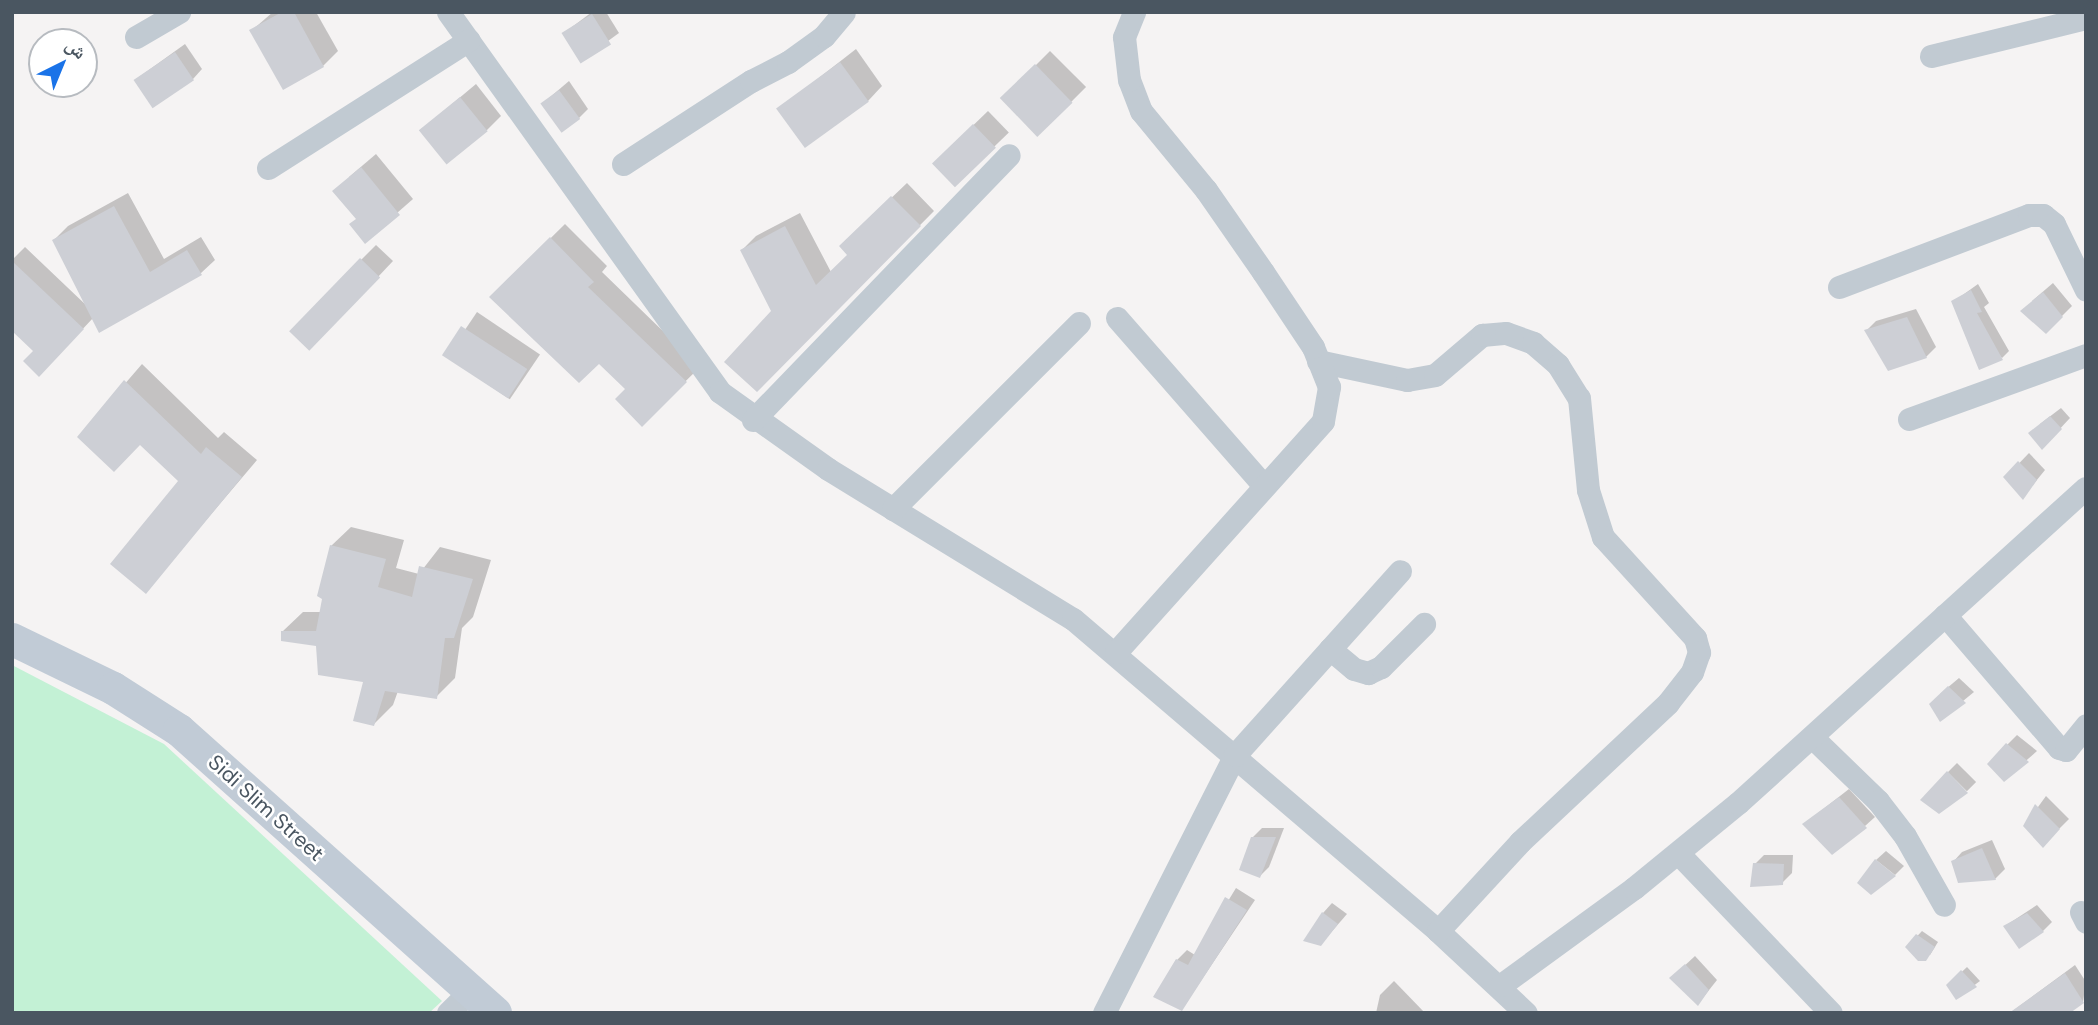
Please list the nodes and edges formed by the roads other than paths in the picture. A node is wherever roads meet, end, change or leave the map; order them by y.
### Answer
1 (179, 12) edge
2 (449, 12) edge
3 (844, 12) edge
4 (1134, 12) edge
5 (2086, 18) edge
6 (136, 37) dead end
7 (469, 40) junction
8 (1931, 56) dead end
9 (1009, 155) dead end
10 (623, 164) dead end
11 (268, 168) dead end
12 (1839, 287) dead end
13 (2086, 290) edge
14 (1117, 318) dead end
15 (1079, 323) dead end
16 (2086, 355) edge
17 (1318, 361) junction
18 (1909, 419) dead end
19 (753, 420) junction
20 (1264, 486) junction
21 (2086, 488) edge
22 (893, 509) junction
23 (1400, 570) dead end
24 (1945, 615) junction
25 (1424, 624) dead end
26 (12, 639) edge
27 (1330, 649) junction
28 (1116, 652) junction
29 (2086, 725) edge
30 (1812, 737) junction
31 (1235, 755) junction
32 (1678, 853) junction
33 (1944, 905) dead end
34 (1438, 931) junction
35 (1501, 985) junction
36 (459, 1002) edge
37 (495, 1013) edge
38 (1104, 1013) edge
39 (1526, 1013) edge
40 (1830, 1013) edge

1 - 6 street
2 - 7 street
3 - 10 street
4 - 17 street
5 - 8 street
7 - 11 street
7 - 19 street
9 - 19 street
12 - 13 street
14 - 20 street
15 - 22 street
16 - 18 street
17 - 20 street
17 - 34 street
19 - 22 street
20 - 28 street
21 - 24 street
22 - 28 street
23 - 27 street
24 - 29 street
24 - 30 street
25 - 27 street
26 - 36 main road, Sidi Slim Street
27 - 31 street
28 - 31 street
30 - 32 street
30 - 33 street
31 - 34 street
31 - 38 street
32 - 35 street
32 - 40 street
34 - 35 street
35 - 39 street
36 - 37 main road, Sidi Slim Street

